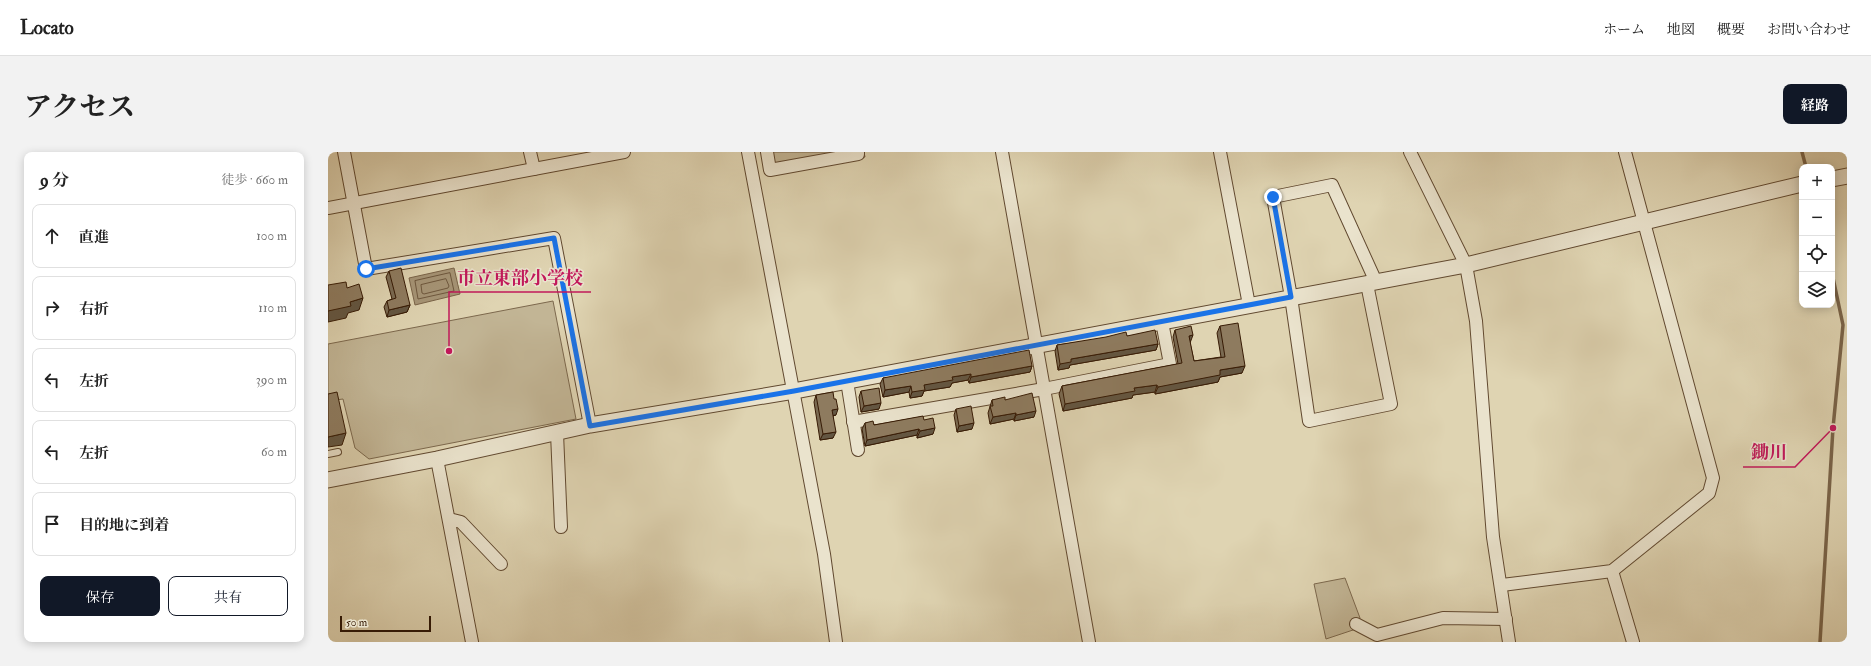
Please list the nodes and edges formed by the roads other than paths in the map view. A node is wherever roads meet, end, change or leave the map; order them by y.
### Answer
1 (344, 152) edge
2 (530, 152) edge
3 (624, 152) edge
4 (748, 152) edge
5 (767, 152) edge
6 (858, 152) edge
7 (1002, 152) edge
8 (1220, 152) edge
9 (1410, 152) edge
10 (1625, 152) edge
11 (534, 169) junction
12 (1847, 176) edge
13 (1835, 178) edge
14 (1799, 185) edge
15 (354, 203) junction
16 (328, 208) edge
17 (1644, 222) junction
18 (1466, 265) junction
19 (1371, 283) junction
20 (1291, 297) junction
21 (1249, 306) junction
22 (1162, 322) junction
23 (1036, 346) junction
24 (847, 381) junction
25 (1044, 389) junction
26 (794, 391) junction
27 (853, 422) junction
28 (590, 426) junction
29 (557, 433) junction
30 (858, 450) dead end
31 (338, 452) dead end
32 (328, 454) edge
33 (437, 459) junction
34 (328, 480) edge
35 (449, 518) junction
36 (561, 526) dead end
37 (501, 564) dead end
38 (1612, 571) junction
39 (1502, 585) junction
40 (1506, 620) junction
41 (1356, 624) dead end
42 (472, 642) edge
43 (836, 642) edge
44 (1089, 642) edge
45 (1510, 642) edge
46 (1633, 642) edge

1 - 15 street
2 - 11 street
3 - 11 street
4 - 26 street
5 - 6 street
7 - 23 street
8 - 21 street
9 - 18 street
10 - 17 street
11 - 15 street
12 - 13 street
14 - 17 street
15 - 16 street
15 - 28 street
17 - 18 street
17 - 38 street
18 - 19 street
18 - 39 street
19 - 20 street
19 - 20 street
19 - 20 street
20 - 21 street
21 - 22 street
22 - 23 street
22 - 25 street
23 - 24 street
23 - 25 street
24 - 26 street
24 - 27 street
25 - 27 street
25 - 44 street
26 - 28 street
26 - 43 street
27 - 30 street
28 - 29 street
29 - 33 street
29 - 36 street
31 - 32 lane
33 - 34 street
33 - 35 street
35 - 37 street
35 - 42 street
38 - 39 street
38 - 46 street
39 - 40 street
40 - 41 street
40 - 45 street

